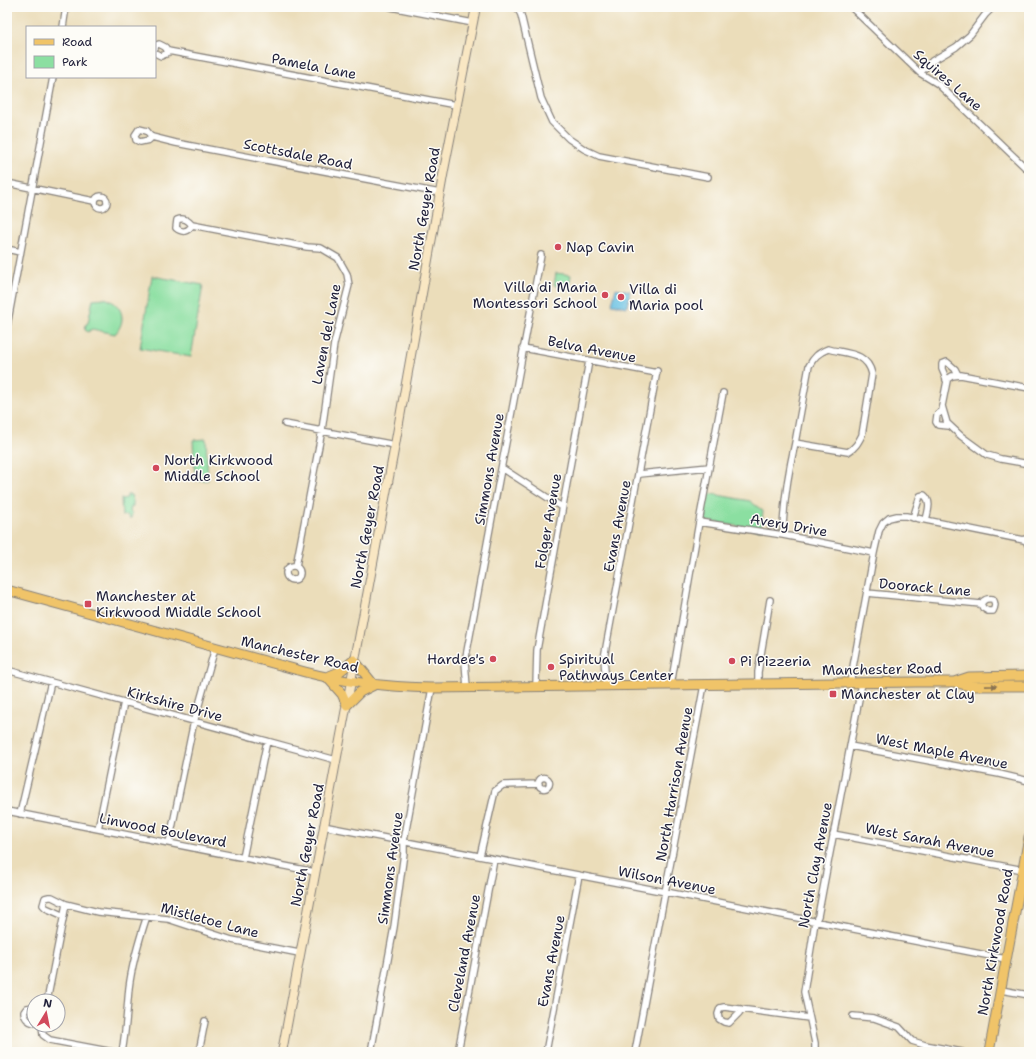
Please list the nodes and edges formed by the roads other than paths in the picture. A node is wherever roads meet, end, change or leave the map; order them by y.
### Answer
1 (66, 7) edge
2 (391, 7) edge
3 (476, 7) edge
4 (517, 7) edge
5 (851, 7) edge
6 (993, 7) edge
7 (473, 23) junction
8 (62, 26) edge
9 (156, 45) edge
10 (168, 51) junction
11 (156, 54) edge
12 (920, 73) junction
13 (53, 78) edge
14 (456, 105) junction
15 (152, 138) dead end
16 (1029, 171) edge
17 (708, 177) dead end
18 (7, 183) edge
19 (32, 188) junction
20 (440, 193) junction
21 (94, 201) dead end
22 (192, 225) dead end
23 (7, 249) edge
24 (20, 252) junction
25 (541, 255) dead end
26 (7, 326) edge
27 (523, 348) junction
28 (589, 361) junction
29 (657, 372) joint
30 (958, 376) junction
31 (946, 380) junction
32 (1029, 388) edge
33 (724, 393) dead end
34 (942, 411) junction
35 (285, 424) dead end
36 (949, 426) junction
37 (322, 430) junction
38 (795, 443) junction
39 (395, 445) junction
40 (1029, 464) edge
41 (709, 467) junction
42 (502, 468) junction
43 (639, 474) junction
44 (562, 507) junction
45 (913, 518) junction
46 (926, 520) junction
47 (699, 522) junction
48 (783, 535) junction
49 (1027, 538) edge
50 (1029, 547) edge
51 (874, 552) junction
52 (296, 566) dead end
53 (7, 590) edge
54 (867, 593) junction
55 (770, 600) dead end
56 (981, 604) dead end
57 (215, 648) junction
58 (354, 660) junction
59 (7, 670) edge
60 (1029, 676) edge
61 (327, 677) junction
62 (51, 682) junction
63 (351, 682) junction
64 (954, 682) junction
65 (850, 683) junction
66 (862, 683) junction
67 (758, 684) junction
68 (374, 685) junction
69 (671, 685) junction
70 (704, 685) junction
71 (536, 686) junction
72 (606, 686) junction
73 (1029, 686) edge
74 (467, 687) junction
75 (432, 688) junction
76 (124, 702) junction
77 (347, 705) junction
78 (195, 721) junction
79 (266, 742) junction
80 (850, 746) junction
81 (336, 760) junction
82 (1029, 781) edge
83 (539, 784) dead end
84 (7, 811) edge
85 (20, 814) junction
86 (323, 826) junction
87 (98, 829) junction
88 (833, 834) junction
89 (1029, 837) edge
90 (404, 841) junction
91 (169, 843) junction
92 (480, 856) junction
93 (243, 858) junction
94 (494, 859) junction
95 (1026, 871) edge
96 (314, 872) junction
97 (579, 875) junction
98 (666, 892) junction
99 (66, 904) junction
100 (64, 916) junction
101 (147, 916) junction
102 (815, 922) junction
103 (299, 953) junction
104 (1006, 959) junction
105 (1001, 990) junction
106 (49, 993) edge
107 (1029, 995) edge
108 (26, 1009) edge
109 (741, 1009) dead end
110 (853, 1016) dead end
111 (26, 1018) edge
112 (809, 1018) junction
113 (205, 1021) dead end
114 (43, 1033) edge
115 (113, 1052) edge
116 (122, 1052) edge
117 (199, 1052) edge
118 (282, 1052) edge
119 (371, 1052) edge
120 (458, 1052) edge
121 (546, 1052) edge
122 (635, 1052) edge
123 (815, 1052) edge
124 (962, 1052) edge
125 (989, 1052) edge

1 - 8 street
2 - 7 street
3 - 7 street, North Geyer Road
4 - 17 street
5 - 12 street, Squires Lane
6 - 12 street
7 - 14 street, North Geyer Road
9 - 10 street, Pamela Lane
10 - 11 street, Pamela Lane
10 - 14 street, Pamela Lane
12 - 16 street, Squires Lane
13 - 19 street
14 - 20 street, North Geyer Road
15 - 20 street, Scottsdale Road
18 - 19 street
19 - 21 street
19 - 24 street
20 - 39 street, North Geyer Road
22 - 37 street, Laven del Lane
23 - 24 street
24 - 26 street
25 - 27 street, Simmons Avenue
27 - 28 street, Belva Avenue
27 - 42 street, Simmons Avenue
28 - 29 street, Belva Avenue
28 - 44 street, Folger Avenue
29 - 43 street, Evans Avenue
30 - 31 street
30 - 31 street
30 - 32 street
31 - 34 street
33 - 41 street
34 - 36 street
34 - 36 street
35 - 37 street
36 - 40 street
37 - 39 street
37 - 52 street, Laven del Lane
38 - 38 street
38 - 48 street
39 - 58 street, North Geyer Road
41 - 43 street
41 - 47 street
42 - 44 street
42 - 74 street, Simmons Avenue
43 - 72 street, Evans Avenue
44 - 71 street, Folger Avenue
45 - 46 street
45 - 46 street
45 - 51 street
46 - 49 street
47 - 48 street, Avery Drive
47 - 69 street
48 - 51 street, Avery Drive
49 - 50 street
51 - 54 street
53 - 57 main road, Manchester Road
54 - 56 street, Doorack Lane
54 - 65 street
55 - 67 street
57 - 61 main road, Manchester Road
57 - 78 street
58 - 61 main road
58 - 63 street, North Geyer Road
58 - 68 main road
59 - 62 street, Kirkshire Drive
60 - 64 main road, Manchester Road
61 - 63 main road, Manchester Road
61 - 77 main road
62 - 76 street, Kirkshire Drive
62 - 85 street
63 - 68 main road, Manchester Road
63 - 77 street, North Geyer Road
64 - 66 main road, Manchester Road
64 -> 73 main road, Manchester Road
65 - 66 main road, Manchester Road
65 - 67 main road, Manchester Road
66 - 80 street, North Clay Avenue
67 - 70 main road, Manchester Road
68 - 75 main road, Manchester Road
68 - 77 main road
69 - 70 main road, Manchester Road
69 - 72 main road, Manchester Road
70 - 98 street, North Harrison Avenue
71 - 72 main road, Manchester Road
71 - 74 main road, Manchester Road
74 - 75 main road, Manchester Road
75 - 90 street, Simmons Avenue
76 - 78 street, Kirkshire Drive
76 - 87 street
77 - 81 street, North Geyer Road
78 - 79 street, Kirkshire Drive
78 - 91 street
79 - 81 street, Kirkshire Drive
79 - 93 street
80 - 82 street, West Maple Avenue
80 - 88 street, North Clay Avenue
81 - 86 street, North Geyer Road
83 - 92 street
84 - 85 street, Linwood Boulevard
85 - 87 street, Linwood Boulevard
86 - 90 street, Wilson Avenue
86 - 96 street, North Geyer Road
87 - 91 street, Linwood Boulevard
88 - 95 street, West Sarah Avenue
88 - 102 street, North Clay Avenue
89 - 95 main road, North Kirkwood Road
90 - 92 street, Wilson Avenue
90 - 119 street, Simmons Avenue
91 - 93 street, Linwood Boulevard
92 - 94 street, Wilson Avenue
93 - 96 street, Linwood Boulevard
94 - 97 street, Wilson Avenue
94 - 120 street, Cleveland Avenue
95 - 104 main road, North Kirkwood Road
96 - 103 street, North Geyer Road
97 - 98 street, Wilson Avenue
97 - 121 street, Evans Avenue
98 - 102 street, Wilson Avenue
98 - 122 street, North Harrison Avenue
99 - 100 street
99 - 100 street, Mistletoe Lane
99 - 101 street, Mistletoe Lane
100 - 106 street
101 - 103 street, Mistletoe Lane
101 - 116 street
102 - 104 street, Wilson Avenue
102 - 112 street, North Clay Avenue
103 - 118 street, North Geyer Road
104 - 105 main road, North Kirkwood Road
105 - 107 street
105 - 125 main road, North Kirkwood Road
108 - 111 street
109 - 112 street
110 - 124 street
112 - 123 street, North Clay Avenue
113 - 117 street
114 - 115 street

